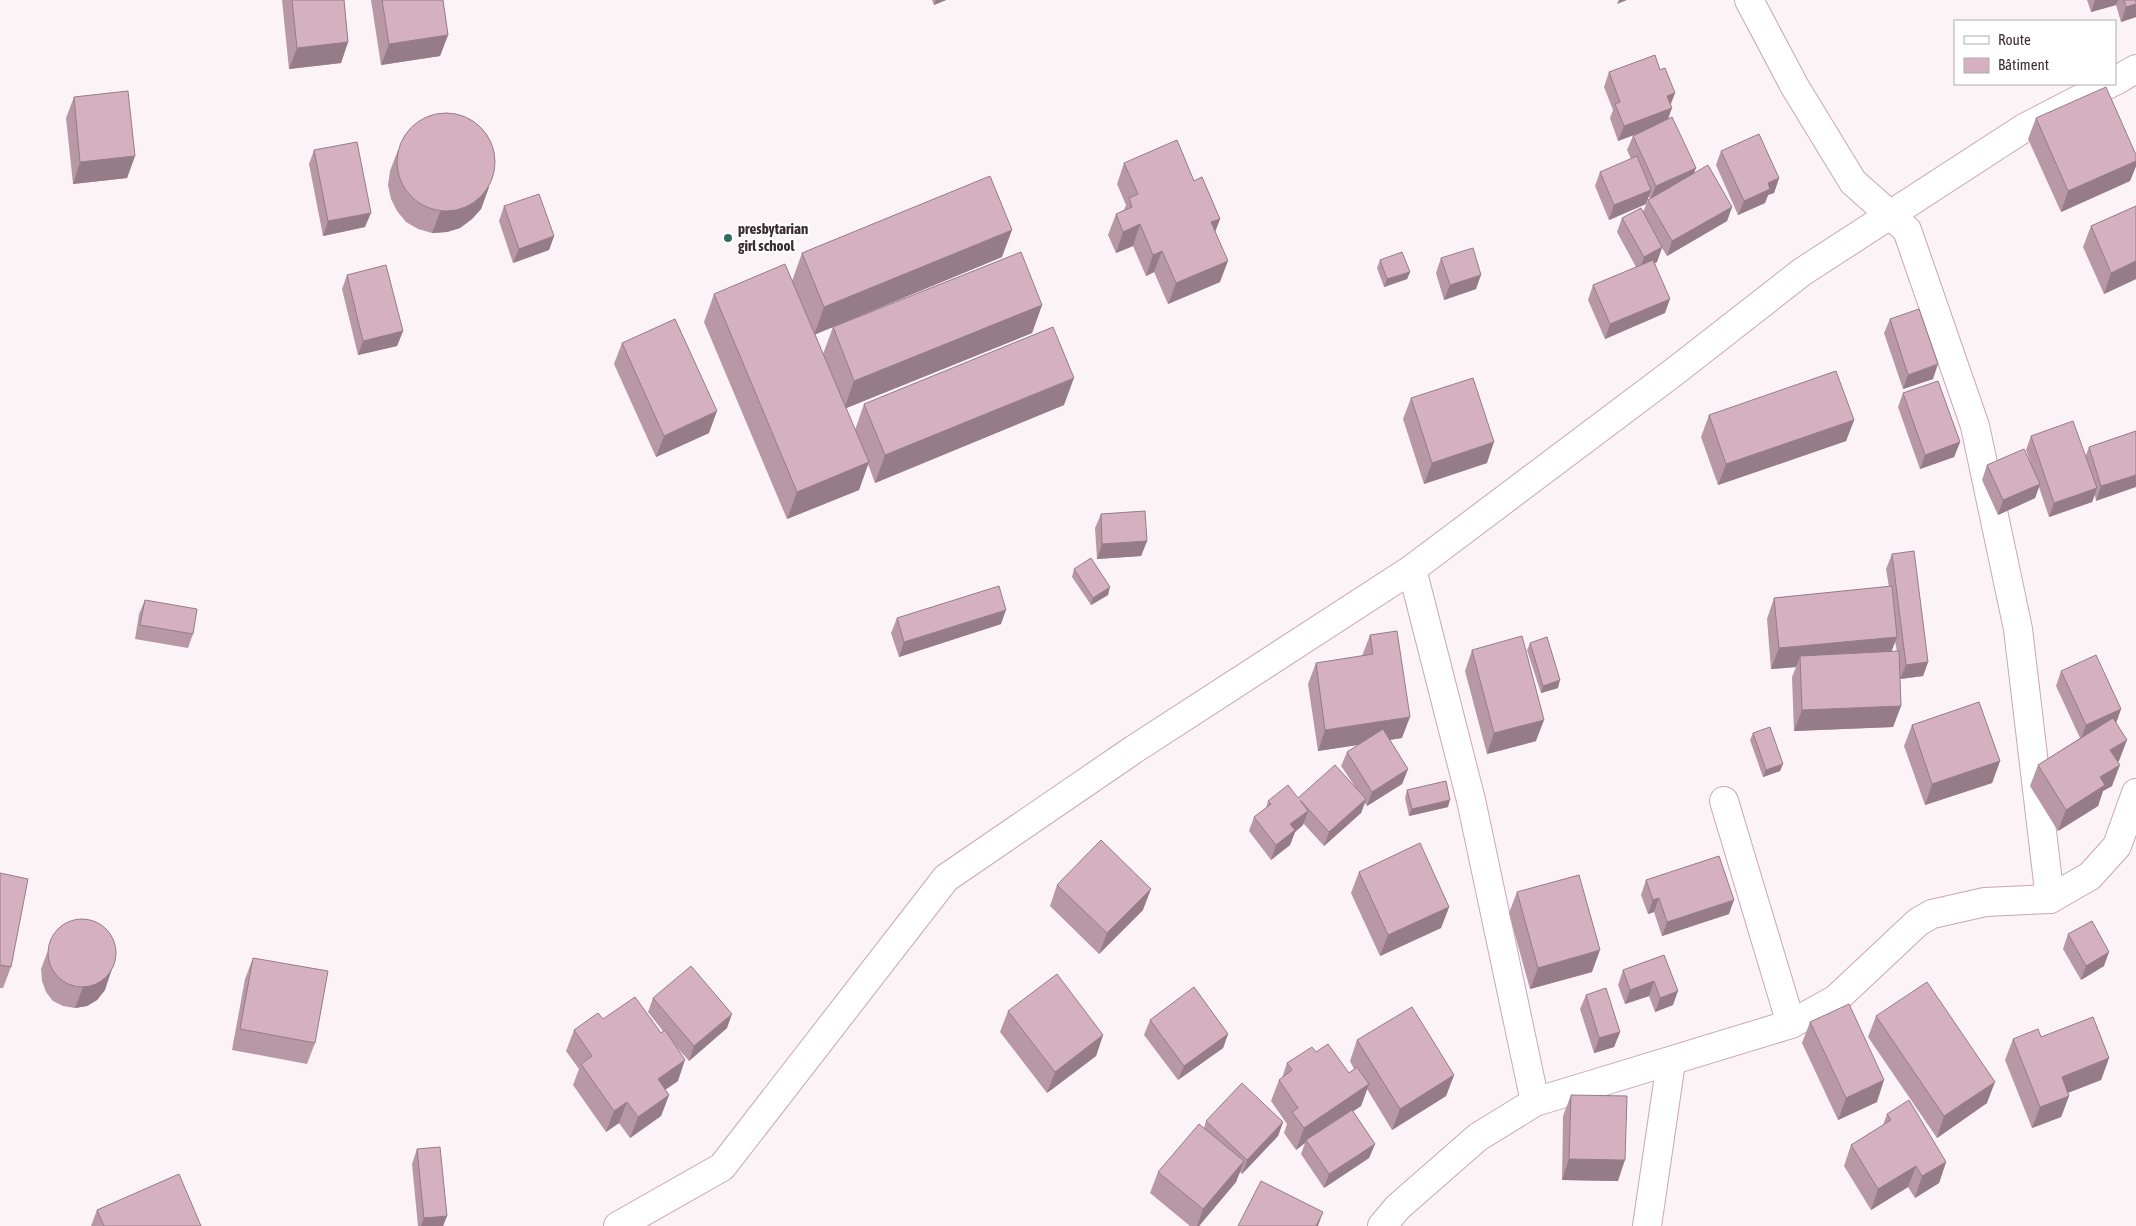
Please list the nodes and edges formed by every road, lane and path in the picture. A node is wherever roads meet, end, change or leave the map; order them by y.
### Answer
1 (1749, 0) edge
2 (2136, 69) edge
3 (2116, 80) edge
4 (2107, 85) edge
5 (1889, 214) junction
6 (1412, 569) junction
7 (2136, 793) edge
8 (1724, 802) dead end
9 (2050, 899) junction
10 (1791, 1024) junction
11 (1671, 1062) junction
12 (1535, 1102) junction
13 (618, 1226) edge
14 (1382, 1226) edge
15 (1647, 1226) edge

1 - 5 street
2 - 3 street
4 - 5 street
5 - 6 street
5 - 9 street
6 - 12 street
6 - 13 street
7 - 9 street
8 - 10 street
9 - 10 street
10 - 11 street
11 - 12 street
11 - 15 street
12 - 14 street

